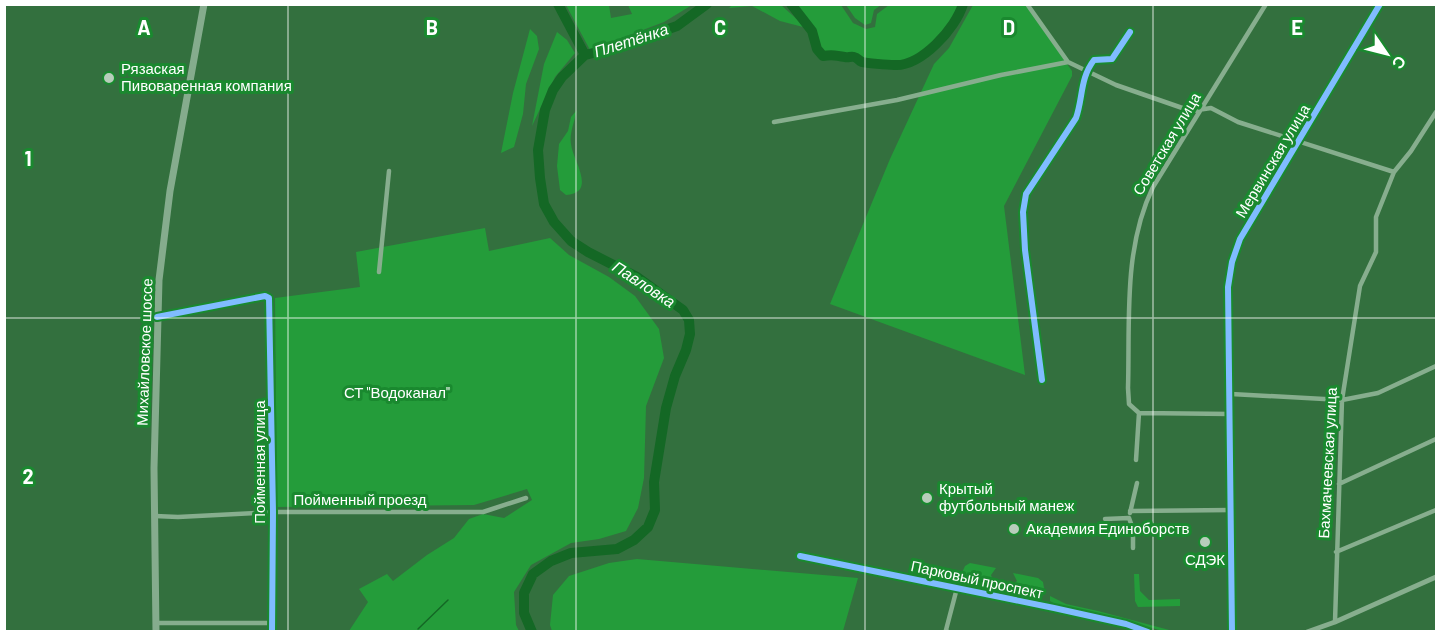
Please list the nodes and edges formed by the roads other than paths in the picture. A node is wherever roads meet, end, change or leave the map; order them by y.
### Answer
1 (1027, 4) edge
2 (1266, 4) edge
3 (1380, 4) edge
4 (203, 5) edge
5 (1130, 32) dead end
6 (1068, 62) junction
7 (1087, 72) junction
8 (1201, 109) junction
9 (1437, 112) edge
10 (774, 123) dead end
11 (1298, 140) junction
12 (389, 171) dead end
13 (1394, 172) junction
14 (379, 272) dead end
15 (157, 317) junction
16 (1437, 366) edge
17 (1042, 380) dead end
18 (1231, 394) junction
19 (1342, 400) junction
20 (1139, 413) junction
21 (1231, 414) junction
22 (1437, 439) edge
23 (1136, 460) dead end
24 (1137, 483) dead end
25 (1340, 484) junction
26 (526, 498) dead end
27 (1232, 510) junction
28 (1437, 510) edge
29 (1130, 511) junction
30 (273, 512) junction
31 (155, 516) junction
32 (1129, 518) junction
33 (1105, 519) dead end
34 (1133, 548) dead end
35 (1336, 552) junction
36 (800, 556) dead end
37 (1437, 578) edge
38 (957, 588) junction
39 (1335, 622) junction
40 (156, 623) junction
41 (272, 623) junction
42 (1126, 624) junction
43 (156, 632) edge
44 (272, 632) edge
45 (948, 632) edge
46 (1127, 632) edge
47 (1148, 632) edge
48 (1232, 632) edge
49 (1307, 632) edge

1 - 6 street
2 - 8 street, Советская улица
3 - 11 street, Мервинская улица
4 - 15 main road, Михайловское шоссе
5 - 7 street
6 - 7 street
6 - 10 street
7 - 8 street
7 - 17 street
8 - 11 street
8 - 20 street, Советская улица
9 - 13 street, Бахмачеевская улица
11 - 13 street
11 - 18 street, Мервинская улица
12 - 14 street
13 - 19 street, Бахмачеевская улица
15 - 30 street, Пойменная улица
15 - 31 main road, Михайловское шоссе
16 - 19 street
18 - 19 street
18 - 21 street, Мервинская улица
19 - 25 street, Бахмачеевская улица
20 - 21 street
20 - 23 street, Советская улица
21 - 27 street, Мервинская улица
22 - 25 street
24 - 29 street
25 - 35 street, Бахмачеевская улица
26 - 30 street, Пойменный проезд
27 - 29 street
27 - 48 street, Мервинская улица
28 - 35 street
29 - 32 street
30 - 31 street, Пойменный проезд
30 - 41 street, Пойменная улица
31 - 40 main road, Михайловское шоссе
32 - 33 street
32 - 34 street
35 - 39 street, Бахмачеевская улица
36 - 38 street, Парковый проспект
37 - 39 street
38 - 42 street, Парковый проспект
38 - 45 street
39 - 49 street
40 - 41 street
40 - 43 main road, Михайловское шоссе
41 - 44 street, Пойменная улица
42 - 46 street
42 - 47 street, Парковый проспект

